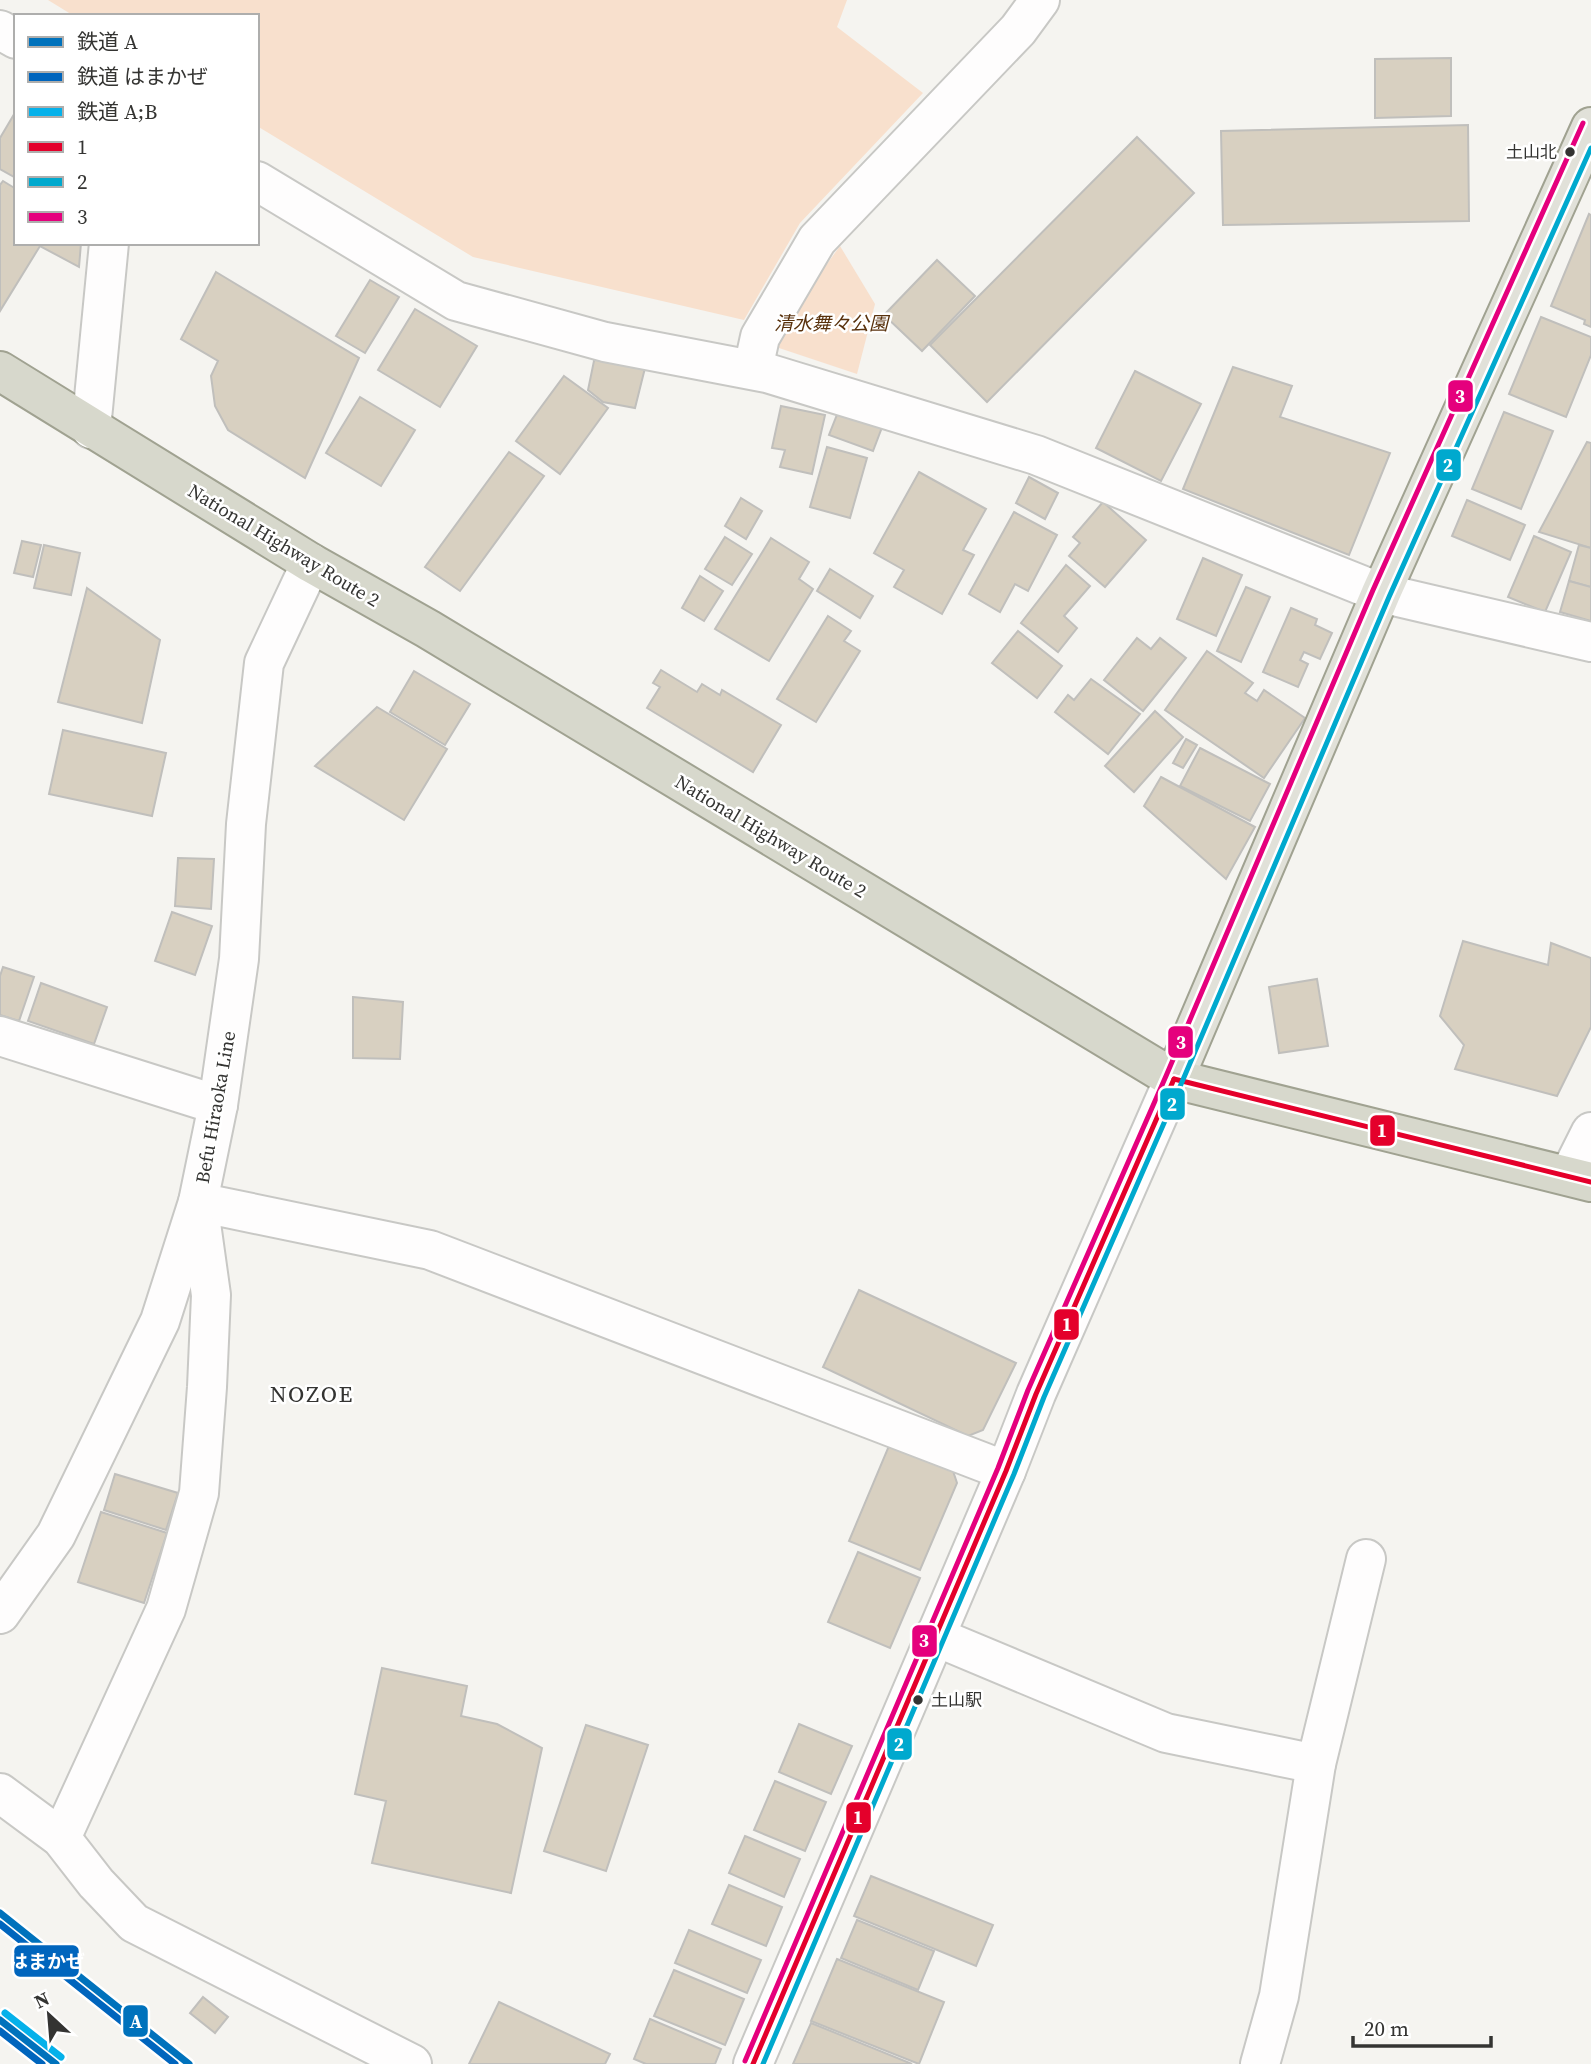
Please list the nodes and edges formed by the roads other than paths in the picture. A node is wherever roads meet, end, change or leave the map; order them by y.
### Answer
1 (1040, 0) edge
2 (1591, 127) edge
3 (259, 181) edge
4 (109, 245) edge
5 (753, 369) junction
6 (0, 371) edge
7 (91, 429) junction
8 (311, 563) junction
9 (1381, 593) junction
10 (1591, 642) edge
11 (0, 1036) edge
12 (1174, 1079) junction
13 (218, 1105) junction
14 (1591, 1132) edge
15 (1580, 1179) edge
16 (198, 1202) junction
17 (1006, 1471) junction
18 (1366, 1559) dead end
19 (0, 1614) edge
20 (934, 1636) junction
21 (1317, 1764) junction
22 (0, 1793) edge
23 (61, 1838) junction
24 (412, 2064) edge
25 (753, 2064) edge
26 (1260, 2064) edge

1 - 5 street
2 - 9 main road
3 - 5 street
4 - 7 street
5 - 9 street
6 - 7 highway, National Highway Route 2
7 - 8 highway, National Highway Route 2
8 - 12 highway, National Highway Route 2
8 - 13 street, Befu Hiraoka Line
9 - 10 street
9 - 12 main road
11 - 13 street
12 - 15 highway, National Highway Route 2
12 - 17 street
13 - 16 street, Befu Hiraoka Line
14 - 15 street
16 - 17 street
16 - 19 street, Befu Hiraoka Line
16 - 23 street
17 - 20 street
18 - 21 street
20 - 21 street
20 - 25 street
21 - 26 street
22 - 23 street
23 - 24 street

